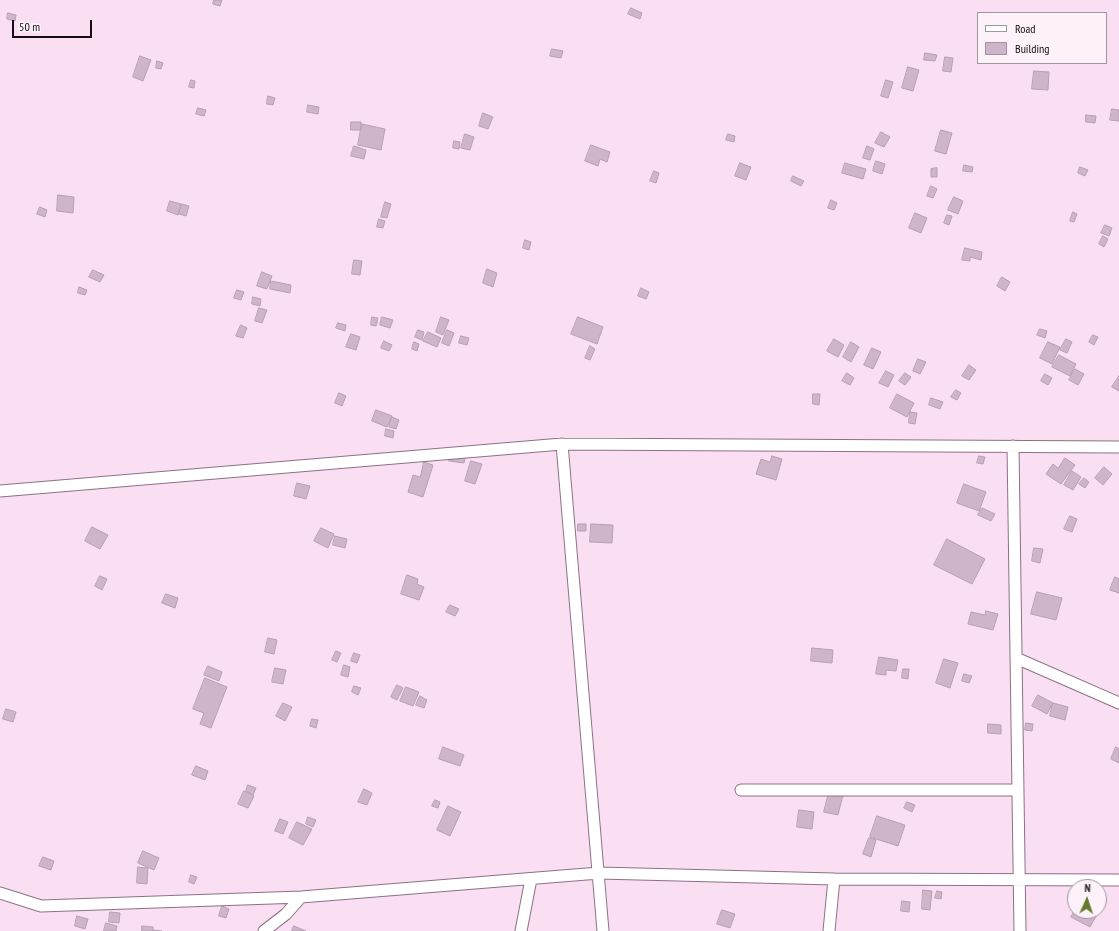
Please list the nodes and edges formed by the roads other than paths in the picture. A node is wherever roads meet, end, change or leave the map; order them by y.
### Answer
1 (562, 444) junction
2 (1012, 446) junction
3 (1119, 447) edge
4 (0, 491) edge
5 (1016, 658) junction
6 (1119, 703) edge
7 (741, 790) dead end
8 (1018, 790) junction
9 (599, 874) junction
10 (531, 879) junction
11 (834, 879) junction
12 (1019, 880) junction
13 (1119, 880) edge
14 (0, 893) edge
15 (301, 897) junction
16 (264, 931) edge
17 (521, 931) edge
18 (603, 931) edge
19 (828, 931) edge
20 (1020, 931) edge

1 - 2 street
1 - 4 street
1 - 9 street
2 - 3 street
2 - 5 street
5 - 6 street
5 - 8 street
7 - 8 street
8 - 12 street
9 - 10 street
9 - 11 street
9 - 18 street
10 - 15 street
10 - 17 street
11 - 12 street
11 - 19 street
12 - 13 street
12 - 20 street
14 - 15 street
15 - 16 street

